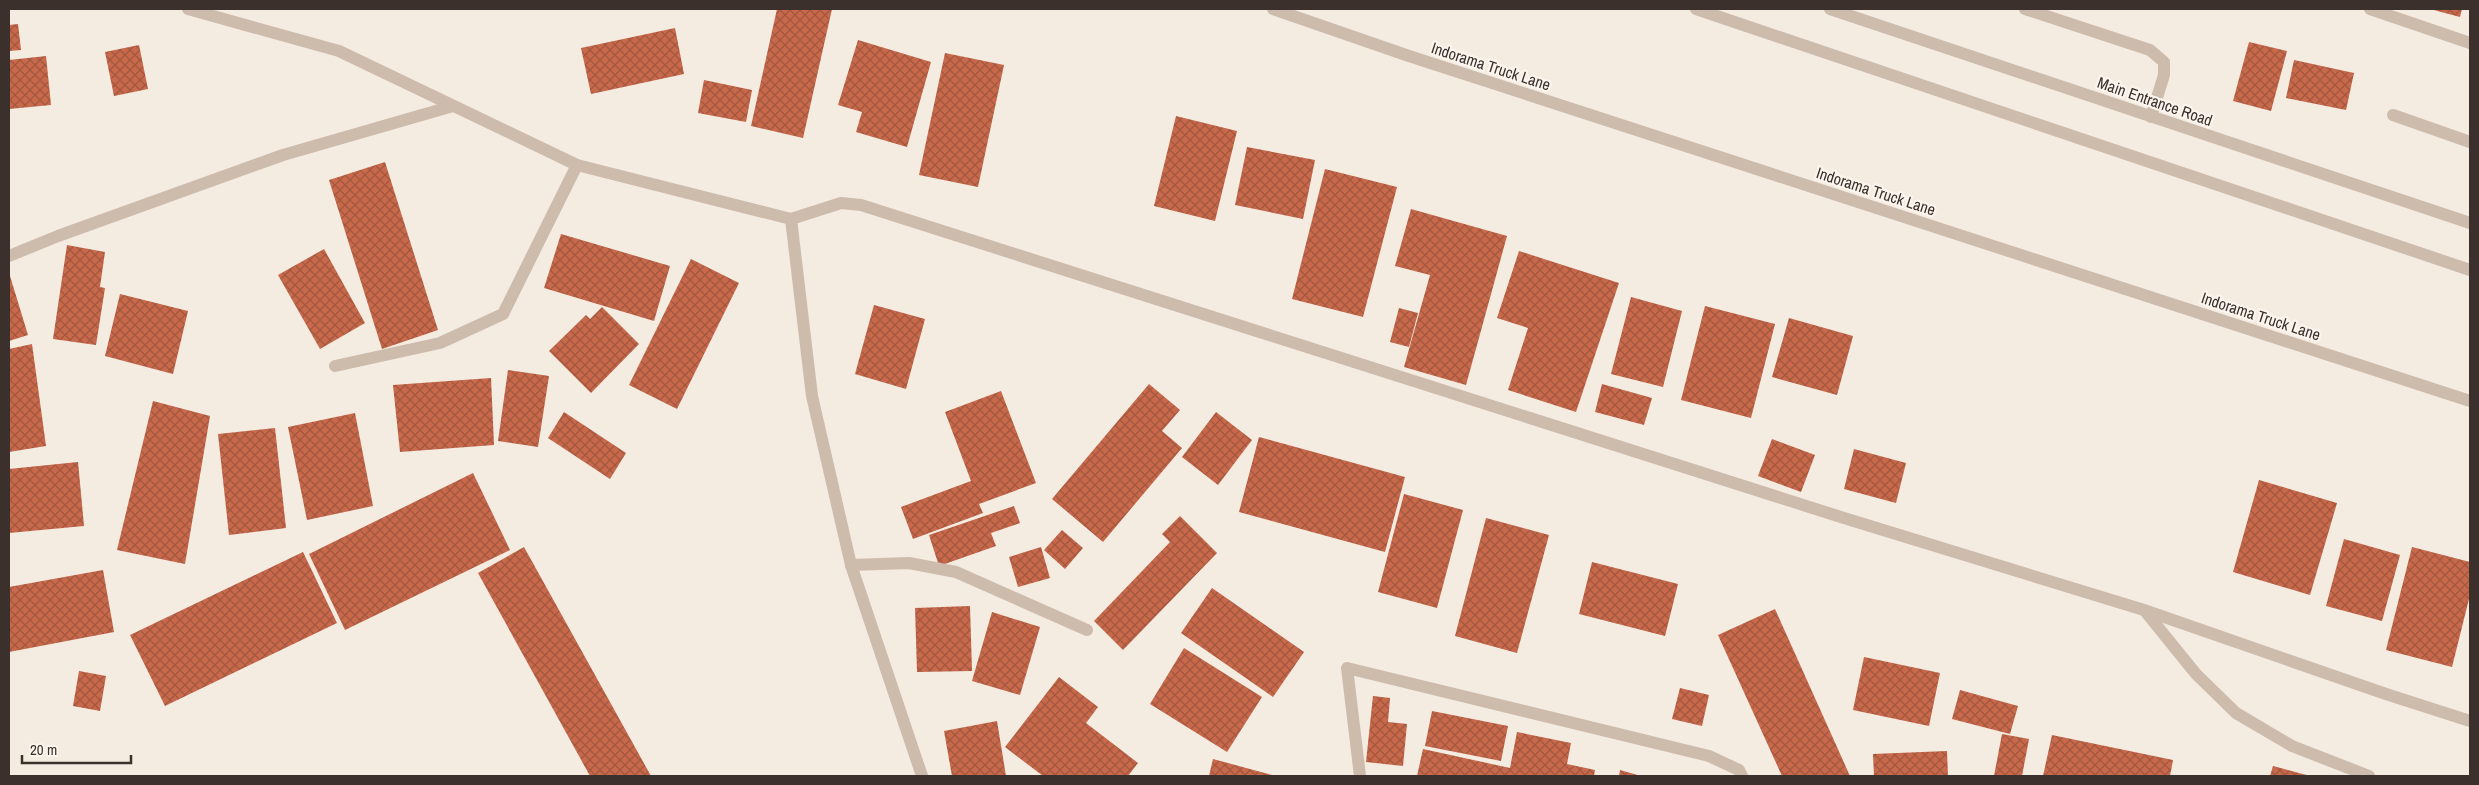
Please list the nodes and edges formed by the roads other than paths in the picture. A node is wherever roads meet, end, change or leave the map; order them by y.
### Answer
1 (188, 9) edge
2 (1272, 9) edge
3 (1696, 9) edge
4 (1830, 9) edge
5 (2025, 9) edge
6 (2370, 9) edge
7 (2470, 43) edge
8 (453, 106) junction
9 (2393, 115) dead end
10 (2151, 116) junction
11 (2470, 142) edge
12 (577, 165) junction
13 (791, 219) junction
14 (2470, 223) edge
15 (9, 256) edge
16 (2470, 270) edge
17 (335, 366) dead end
18 (2470, 402) edge
19 (851, 565) junction
20 (2144, 610) junction
21 (1087, 630) dead end
22 (2470, 721) edge
23 (922, 776) edge
24 (1360, 776) edge
25 (1742, 776) edge
26 (2369, 776) edge

1 - 8 street
2 - 18 street, Indorama Truck Lane
3 - 16 street
4 - 10 street, Main Entrance Road
5 - 10 street
6 - 7 street
8 - 12 street
8 - 15 street
9 - 11 street
10 - 14 street, Main Entrance Road
12 - 13 street
12 - 17 street
13 - 19 street
13 - 20 street
19 - 21 street
19 - 23 street
20 - 22 street
20 - 26 street
24 - 25 street

